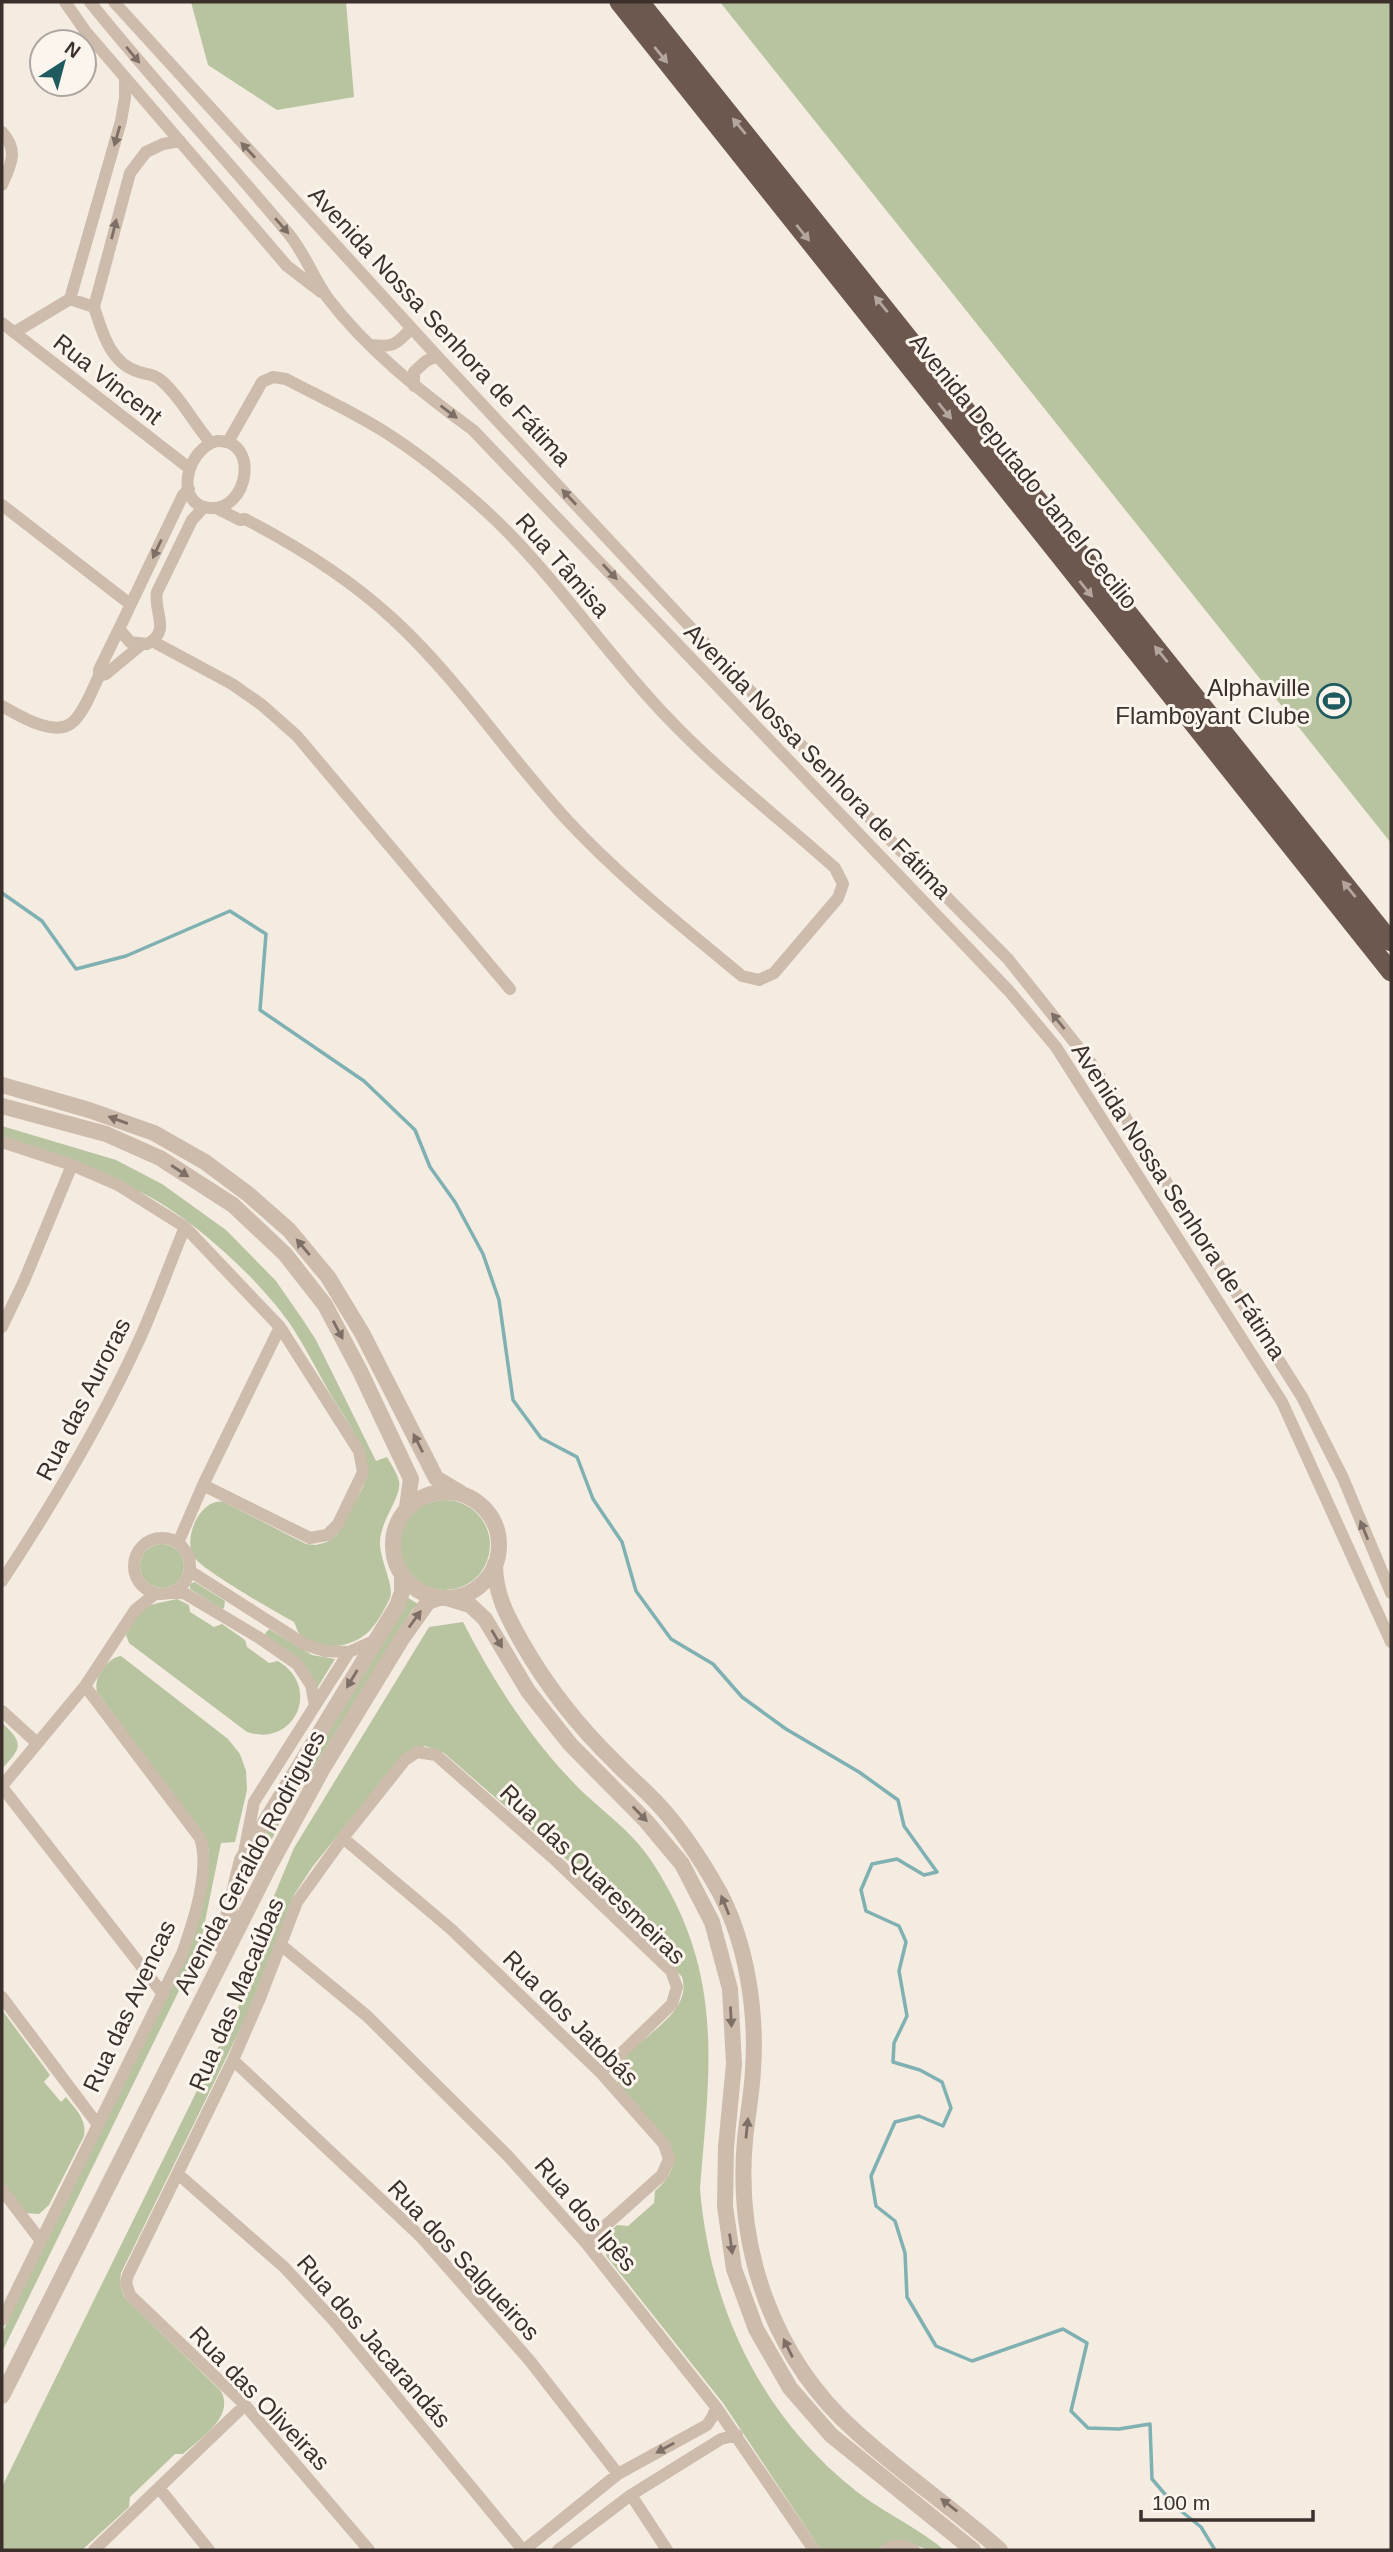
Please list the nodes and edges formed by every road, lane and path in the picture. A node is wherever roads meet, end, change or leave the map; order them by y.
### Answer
1 (65, 2) edge
2 (90, 2) edge
3 (114, 2) edge
4 (619, 2) edge
5 (640, 2) edge
6 (125, 77) junction
7 (6, 137) edge
8 (180, 141) junction
9 (2, 185) edge
10 (101, 193) junction
11 (122, 199) junction
12 (81, 258) junction
13 (105, 266) junction
14 (328, 297) junction
15 (69, 299) junction
16 (94, 307) junction
17 (2, 323) edge
18 (411, 328) junction
19 (15, 332) junction
20 (371, 345) junction
21 (437, 356) junction
22 (414, 386) junction
23 (228, 442) junction
24 (211, 443) junction
25 (189, 468) junction
26 (189, 489) junction
27 (237, 493) junction
28 (2, 505) edge
29 (210, 507) junction
30 (245, 519) junction
31 (130, 604) junction
32 (118, 629) junction
33 (146, 643) junction
34 (99, 676) junction
35 (2, 706) edge
36 (1391, 942) edge
37 (1391, 972) edge
38 (510, 989) dead end
39 (2, 1085) edge
40 (2, 1106) edge
41 (2, 1142) edge
42 (72, 1165) junction
43 (185, 1227) junction
44 (2, 1327) edge
45 (280, 1327) junction
46 (203, 1485) junction
47 (461, 1493) junction
48 (407, 1507) junction
49 (178, 1543) junction
50 (495, 1564) junction
51 (190, 1571) junction
52 (402, 1575) junction
53 (2, 1581) edge
54 (138, 1581) junction
55 (1389, 1587) edge
56 (1368, 1589) junction
57 (172, 1593) junction
58 (155, 1594) junction
59 (443, 1598) junction
60 (234, 1599) junction
61 (135, 1610) junction
62 (223, 1616) junction
63 (268, 1620) junction
64 (258, 1637) junction
65 (376, 1640) junction
66 (1391, 1642) edge
67 (349, 1652) junction
68 (85, 1686) junction
69 (315, 1706) junction
70 (2, 1711) edge
71 (37, 1743) junction
72 (417, 1752) joint
73 (2, 1786) edge
74 (342, 1838) junction
75 (242, 1860) junction
76 (268, 1867) junction
77 (281, 1945) junction
78 (163, 1994) junction
79 (2, 1997) edge
80 (192, 2016) junction
81 (233, 2060) junction
82 (601, 2073) junction
83 (98, 2124) junction
84 (178, 2174) junction
85 (2, 2190) edge
86 (41, 2241) junction
87 (586, 2243) junction
88 (128, 2275) joint
89 (2, 2320) edge
90 (2, 2396) edge
91 (245, 2405) junction
92 (716, 2407) junction
93 (737, 2435) junction
94 (618, 2474) junction
95 (159, 2488) junction
96 (631, 2495) junction
97 (565, 2519) junction
98 (579, 2534) junction
99 (94, 2550) edge
100 (209, 2550) edge
101 (369, 2550) edge
102 (524, 2550) edge
103 (558, 2550) edge
104 (667, 2550) edge
105 (814, 2550) edge
106 (886, 2550) edge
107 (914, 2550) edge
108 (973, 2550) edge
109 (1000, 2550) edge

1 - 6 street
2 -> 14 street, Avenida Nossa Senhora de Fátima
18 -> 3 street, Avenida Nossa Senhora de Fátima
4 -> 37 highway, Avenida Deputado Jamel Cecilio
36 -> 5 highway, Avenida Deputado Jamel Cecilio
6 - 8 street
6 -> 10 street
7 - 9 street
8 - 11 street
8 - 14 street
10 - 11 street
10 - 12 street
13 -> 11 street
12 - 13 street
12 - 15 street
13 - 16 street
14 - 20 street, Avenida Nossa Senhora de Fátima
15 - 16 street
15 - 19 street
16 - 24 street
17 - 19 street, Rua Vincent
18 - 20 street
18 - 21 street, Avenida Nossa Senhora de Fátima
19 - 25 street, Rua Vincent
20 - 22 street, Avenida Nossa Senhora de Fátima
21 - 22 street
55 -> 21 street, Avenida Nossa Senhora de Fátima
22 -> 56 street, Avenida Nossa Senhora de Fátima
23 - 24 street
23 - 27 street
23 - 30 street, Rua Tâmisa
24 - 25 street
25 - 26 street
26 - 29 street
26 -> 31 street
27 - 29 street
27 - 30 street
28 - 31 street
29 - 30 street
29 - 33 street
31 - 32 street
32 - 33 street
32 - 34 street
33 - 34 street
33 - 38 street
34 - 35 street
47 -> 39 street
40 -> 48 street
41 - 42 street
42 - 43 street
42 - 44 street
43 - 45 street
43 - 53 street, Rua das Auroras
45 - 46 street
45 - 46 street
46 - 49 street
47 - 48 street
47 - 50 street
48 - 52 street
49 - 51 street
49 - 54 street
50 - 59 street
109 -> 50 street
51 - 57 street
51 - 60 street
52 - 59 street
52 - 65 street, Avenida Geraldo Rodrigues
54 - 58 street
54 - 61 street
55 - 56 street
56 - 66 street, Avenida Nossa Senhora de Fátima
57 - 58 street
57 - 62 street
58 - 61 street
76 -> 59 street, Avenida Geraldo Rodrigues
59 -> 108 street
60 - 62 street
60 - 63 street
61 - 68 street
62 - 64 street
63 - 64 street
63 - 67 street
64 - 69 street
65 - 67 street
65 -> 75 street, Avenida Geraldo Rodrigues
67 - 69 street, Avenida Geraldo Rodrigues
68 - 71 street
68 - 78 street, Rua das Avencas
69 - 75 street, Avenida Geraldo Rodrigues
70 - 71 street
71 - 73 street
72 - 74 street, Rua das Macaúbas
72 - 82 street, Rua das Quaresmeiras
73 - 78 street
74 - 77 street, Rua das Macaúbas
74 - 82 street, Rua dos Jatobás
75 - 76 street
75 - 80 street, Avenida Geraldo Rodrigues
76 - 80 street, Avenida Geraldo Rodrigues
77 - 81 street, Rua das Macaúbas
77 - 87 street, Rua dos Ipês
78 - 83 street, Rua das Avencas
79 - 83 street
80 - 90 street
81 - 84 street, Rua das Macaúbas
81 - 94 street, Rua dos Salgueiros
82 - 87 street, Rua dos Jatobás
83 - 86 street, Rua das Avencas
84 - 88 street, Rua das Macaúbas
84 - 102 street, Rua dos Jacarandás
85 - 86 street
86 - 89 street, Rua das Avencas
87 - 92 street, Rua dos Ipês
88 - 91 street, Rua das Oliveiras
91 - 95 street
91 - 101 street, Rua das Oliveiras
92 - 93 street, Rua dos Ipês
92 -> 94 street
93 - 96 street
93 - 105 street, Rua dos Ipês
94 - 97 street
95 - 99 street
95 - 100 street
96 - 98 street
96 - 104 street
97 - 98 street
97 - 102 street
98 - 103 street
106 - 107 street

